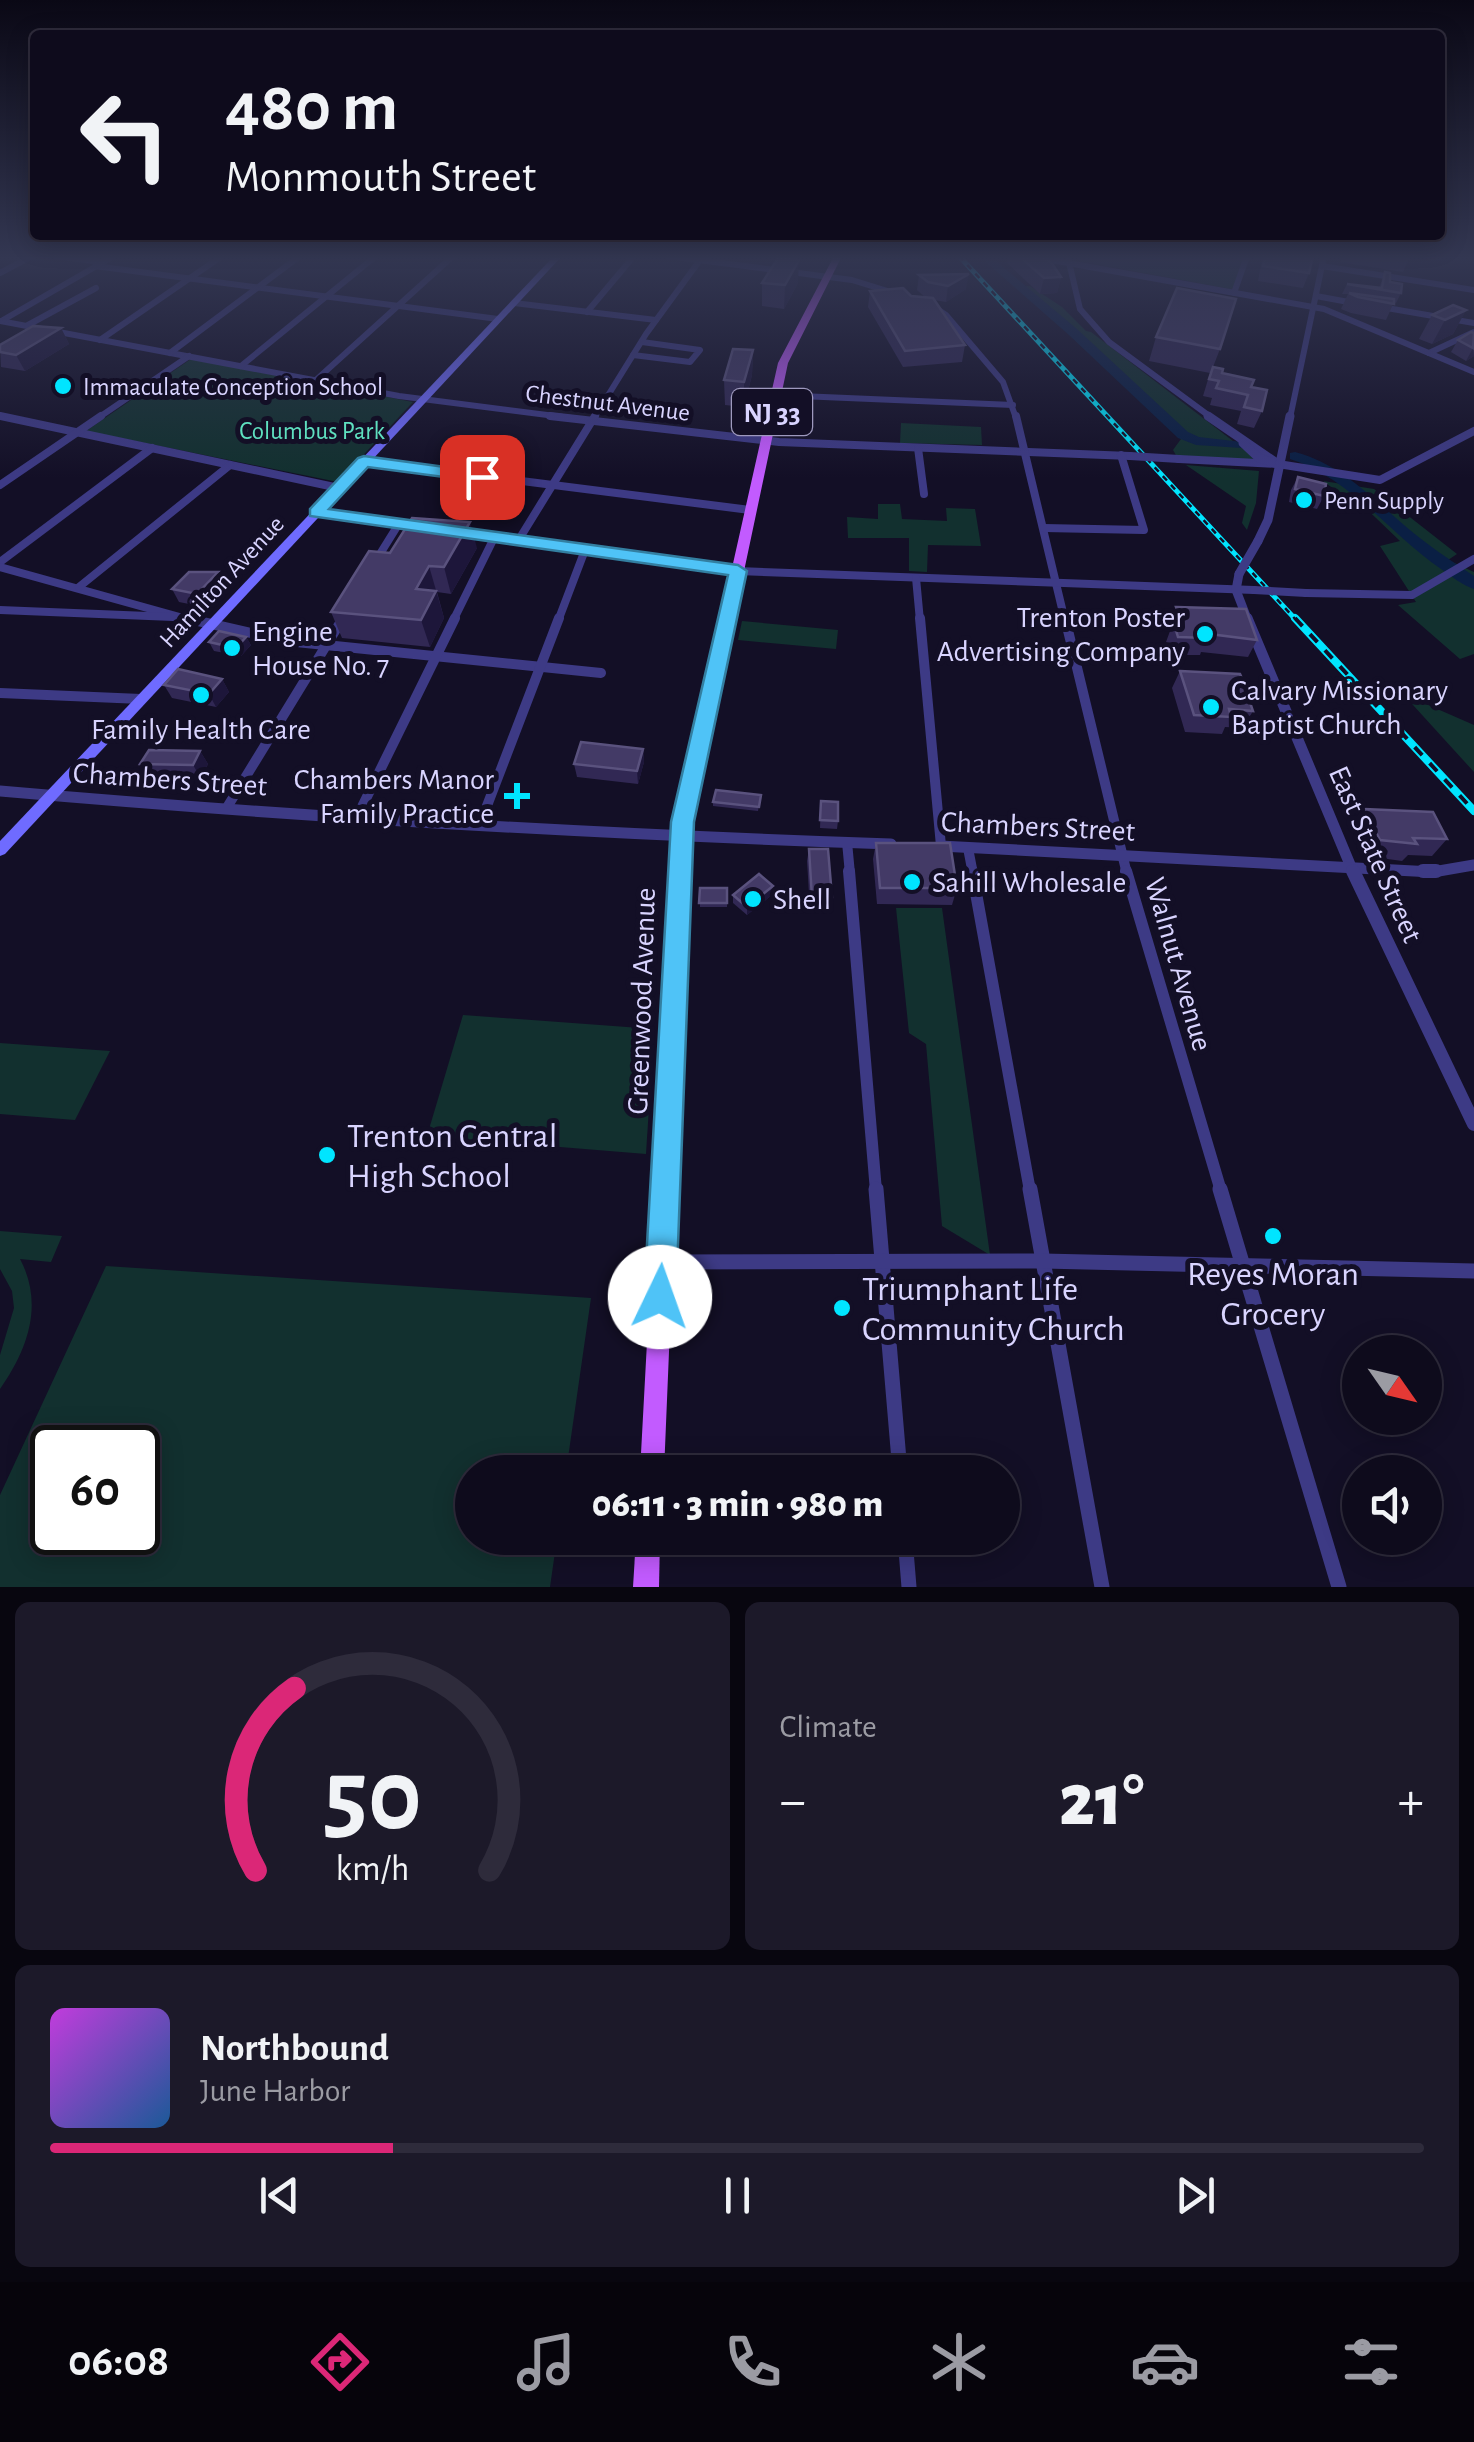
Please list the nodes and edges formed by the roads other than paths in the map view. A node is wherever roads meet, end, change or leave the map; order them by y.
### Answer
1 (48, 330) edge
2 (113, 330) edge
3 (200, 330) edge
4 (285, 330) edge
5 (371, 330) edge
6 (488, 330) edge
7 (650, 330) edge
8 (800, 330) edge
9 (958, 330) edge
10 (1099, 330) edge
11 (1308, 330) edge
12 (1371, 330) edge
13 (1474, 332) edge
14 (99, 340) junction
15 (642, 342) junction
16 (170, 353) junction
17 (1429, 353) junction
18 (189, 356) junction
19 (634, 356) junction
20 (241, 366) junction
21 (1474, 372) edge
22 (316, 380) junction
23 (776, 395) junction
24 (422, 400) junction
25 (1012, 404) junction
26 (0, 416) edge
27 (593, 421) junction
28 (1474, 431) edge
29 (77, 433) junction
30 (1234, 433) junction
31 (1283, 434) junction
32 (1249, 440) junction
33 (766, 441) junction
34 (152, 448) junction
35 (918, 448) junction
36 (1025, 452) junction
37 (1126, 456) junction
38 (364, 461) junction
39 (1278, 464) junction
40 (230, 466) junction
41 (553, 485) junction
42 (0, 486) edge
43 (339, 488) junction
44 (924, 494) dead end
45 (750, 510) junction
46 (316, 513) junction
47 (398, 524) junction
48 (1044, 528) junction
49 (438, 530) edge
50 (457, 533) edge
51 (494, 538) junction
52 (518, 541) junction
53 (585, 550) junction
54 (1471, 561) edge
55 (0, 564) edge
56 (738, 571) junction
57 (368, 572) edge
58 (916, 578) junction
59 (1056, 583) junction
60 (79, 587) junction
61 (1236, 590) junction
62 (351, 602) edge
63 (0, 610) edge
64 (189, 618) junction
65 (212, 624) junction
66 (325, 648) junction
67 (434, 658) junction
68 (540, 668) junction
69 (600, 674) dead end
70 (0, 693) edge
71 (141, 699) junction
72 (0, 792) edge
73 (51, 796) junction
74 (226, 809) junction
75 (357, 817) junction
76 (480, 824) junction
77 (682, 836) junction
78 (846, 842) junction
79 (902, 845) edge
80 (922, 845) edge
81 (942, 846) junction
82 (968, 848) junction
83 (0, 850) edge
84 (1122, 855) junction
85 (1474, 866) edge
86 (1351, 868) junction
87 (1474, 1124) edge
88 (883, 1260) junction
89 (1043, 1261) junction
90 (662, 1262) junction
91 (1243, 1265) junction
92 (1474, 1270) edge
93 (653, 1455) edge
94 (899, 1455) edge
95 (647, 1555) edge
96 (906, 1555) edge
97 (646, 1587) edge
98 (909, 1587) edge
99 (1102, 1587) edge
100 (1338, 1587) edge

1 - 14 street, Chestnut Avenue
2 - 14 street
3 - 16 street
4 - 20 street
5 - 22 street
6 - 24 main road, Hamilton Avenue
7 - 15 street
8 - 23 main road, Greenwood Avenue / NJ 33
9 - 25 street, Walnut Avenue
10 - 30 street
11 - 31 street
12 - 17 street
13 - 17 street
14 - 16 street, Chestnut Avenue
15 - 19 street
15 - 19 street
16 - 18 street, Chestnut Avenue
17 - 21 street
18 - 20 street, Chestnut Avenue
18 - 29 street
19 - 27 street
20 - 22 street, Chestnut Avenue
22 - 24 street, Chestnut Avenue
23 - 25 street
23 - 33 main road, Greenwood Avenue / NJ 33
24 - 27 street, Chestnut Avenue
24 - 38 main road, Hamilton Avenue
25 - 36 street, Walnut Avenue
26 - 29 street
27 - 33 street, Chestnut Avenue
27 - 41 street
28 - 39 street, Chestnut Avenue
29 - 34 street
29 - 42 street
30 - 32 street
30 - 39 street
31 - 32 street
31 - 39 street
32 - 39 street
33 - 35 street, Chestnut Avenue
33 - 45 main road, Greenwood Avenue / NJ 33
34 - 40 street
34 - 55 street
35 - 36 street, Chestnut Avenue
35 - 44 street
36 - 37 street, Chestnut Avenue
36 - 48 street, Walnut Avenue
37 - 39 street, Chestnut Avenue, bridge
37 - 48 street
38 - 41 street
38 - 43 main road, Hamilton Avenue
39 - 61 street, bridge
40 - 43 street
40 - 60 street
41 - 45 street
41 - 52 street
43 - 46 main road, Hamilton Avenue
45 - 56 main road, Greenwood Avenue / NJ 33
46 - 47 street
46 - 65 main road, Hamilton Avenue
47 - 49 street
47 - 57 street
48 - 59 street, Walnut Avenue
50 - 51 street
51 - 52 street
51 - 67 street
52 - 53 street
53 - 56 street
53 - 68 street
54 - 61 street, bridge
55 - 60 street
56 - 58 street
56 - 77 main road, Greenwood Avenue / NJ 33
58 - 59 street
58 - 81 street
59 - 61 street
59 - 84 street, Walnut Avenue
60 - 64 street
61 - 86 street, East State Street
62 - 66 street
63 - 64 street
64 - 65 street
65 - 66 street
65 - 71 main road, Hamilton Avenue
66 - 67 street
66 - 74 street
67 - 68 street
67 - 75 street
68 - 69 street
68 - 76 street
70 - 71 street
71 - 73 main road, Hamilton Avenue
72 - 73 street, Chambers Street
73 - 74 street, Chambers Street
73 - 83 main road, Hamilton Avenue
74 - 75 street, Chambers Street
75 - 76 street, Chambers Street
76 - 77 street, Chambers Street
77 - 78 street, Chambers Street
77 - 90 main road, Greenwood Avenue / NJ 33
78 - 79 street, Chambers Street
78 - 88 street
80 - 81 street, Chambers Street
81 - 82 street, Chambers Street
82 - 84 street, Chambers Street
82 - 89 street
84 - 86 street, Chambers Street
84 - 91 street, Walnut Avenue
85 - 86 street, Chambers Street
86 - 87 street, East State Street
88 - 89 street
88 - 90 street
88 - 94 street
89 - 91 street
89 - 99 street
90 - 93 main road, Greenwood Avenue / NJ 33
91 - 92 street
91 - 100 street, Walnut Avenue
95 - 97 main road
96 - 98 street

